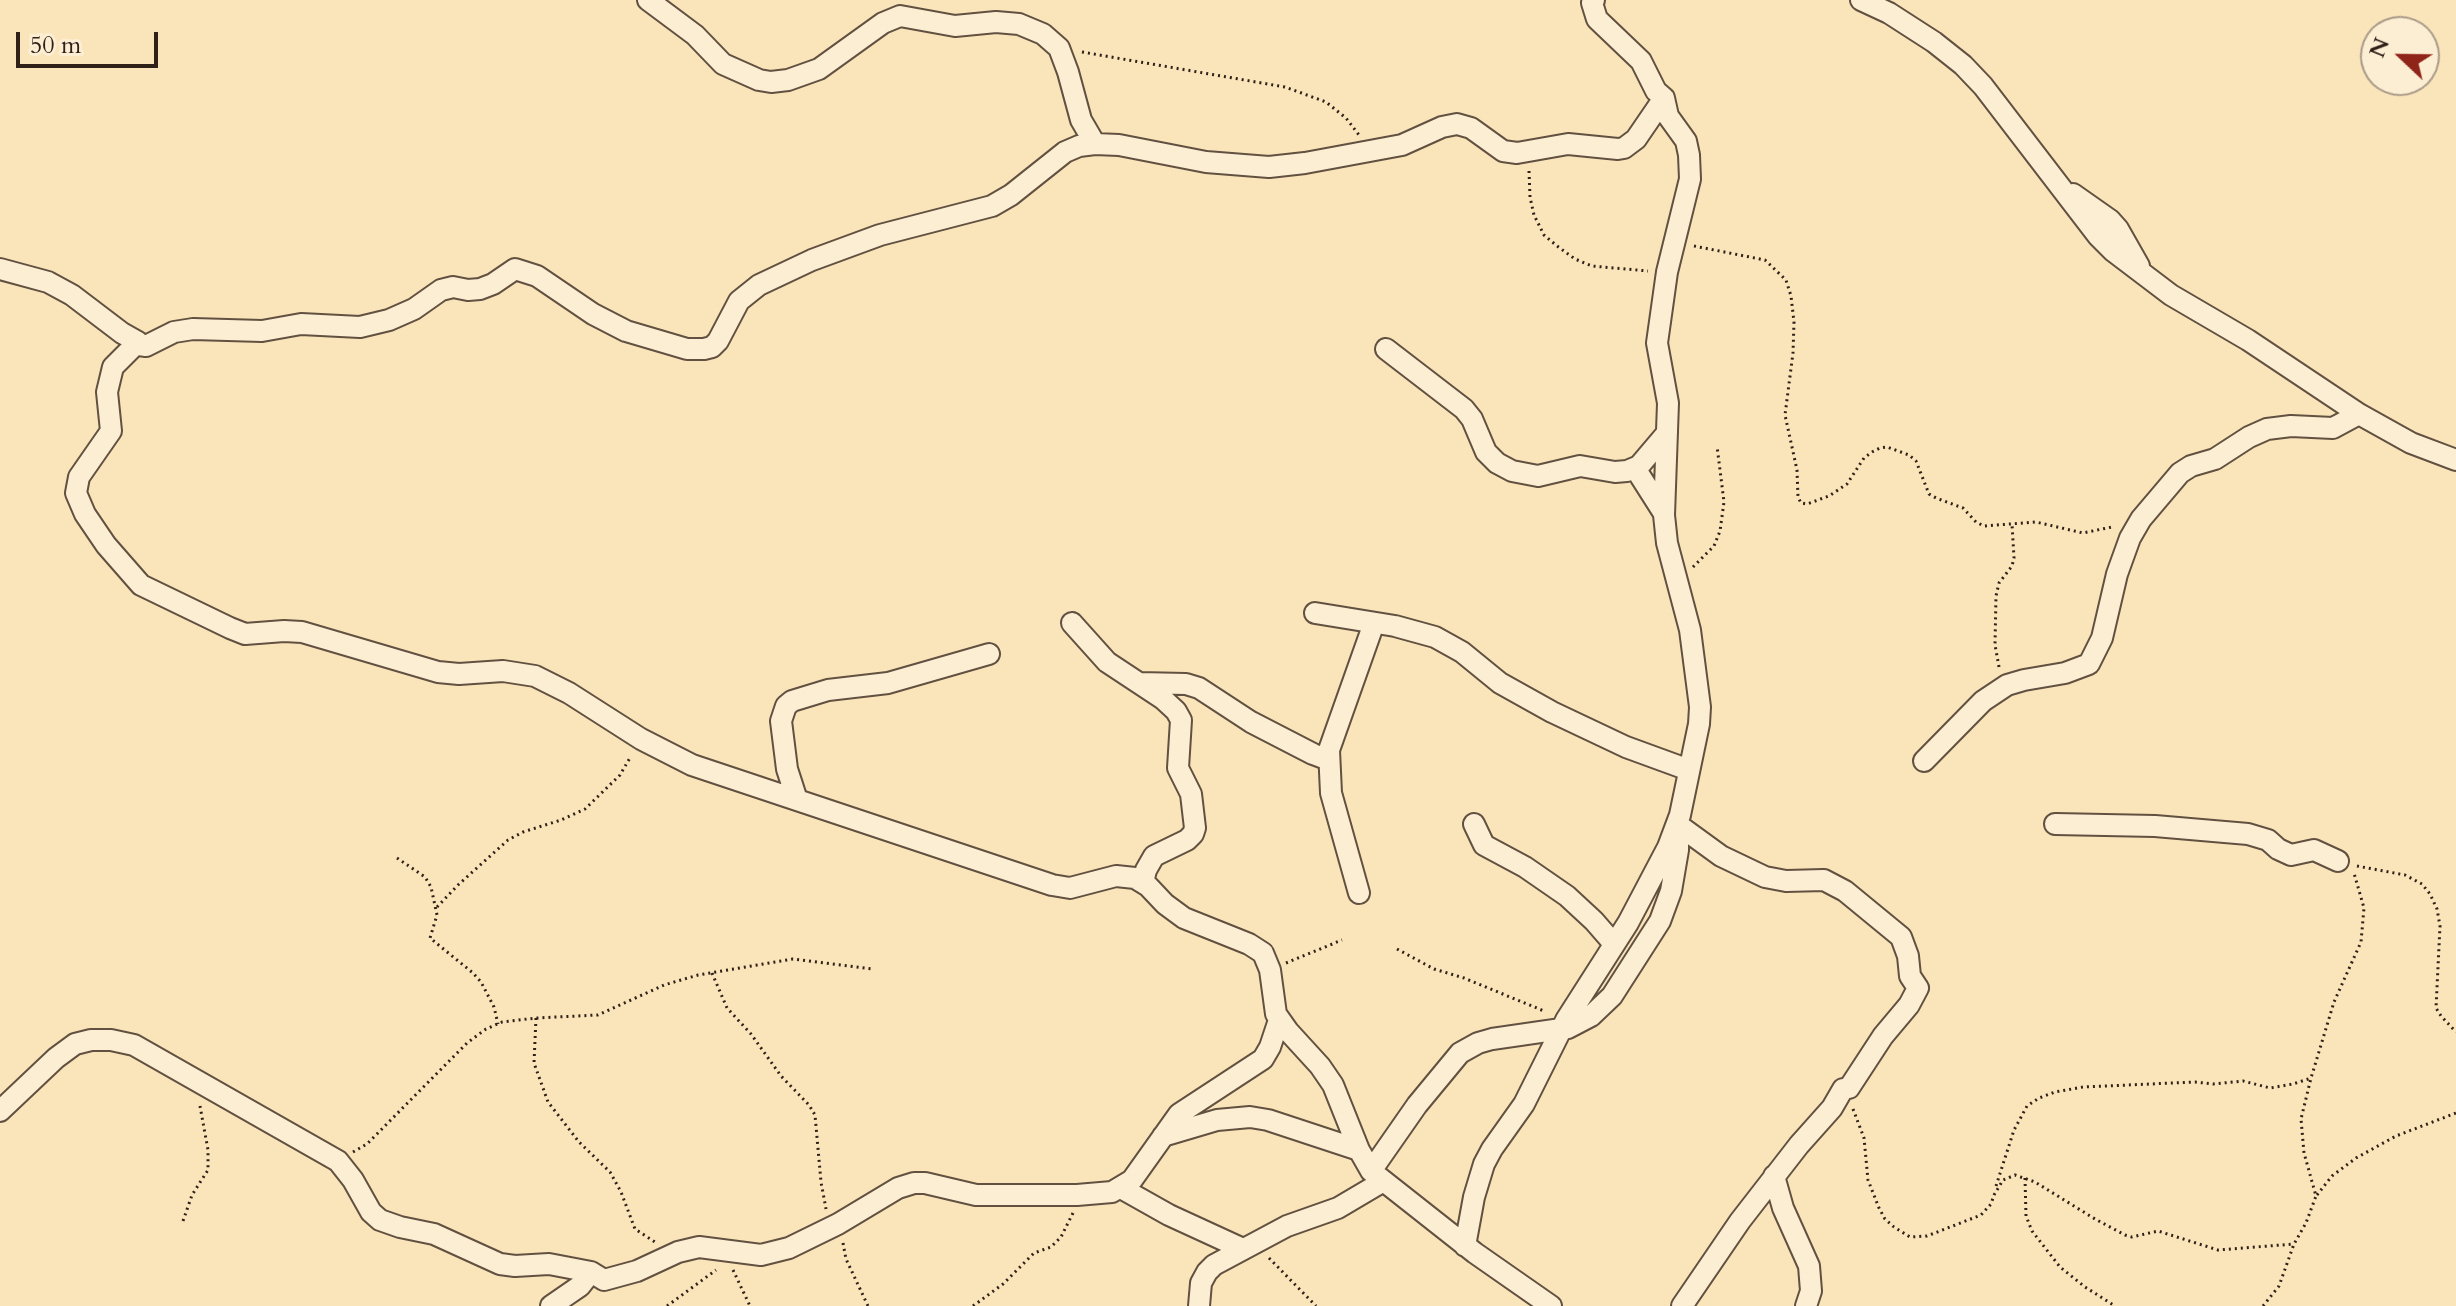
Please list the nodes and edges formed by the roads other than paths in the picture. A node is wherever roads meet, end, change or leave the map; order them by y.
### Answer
1 (648, 0) edge
2 (1594, 0) edge
3 (1861, 0) edge
4 (1664, 98) junction
5 (1095, 144) junction
6 (0, 269) edge
7 (138, 342) junction
8 (1386, 349) dead end
9 (2359, 414) junction
10 (1667, 433) junction
11 (2456, 460) edge
12 (1635, 468) junction
13 (1664, 515) junction
14 (1315, 613) dead end
15 (1072, 623) dead end
16 (1374, 623) junction
17 (989, 654) dead end
18 (1139, 683) junction
19 (1329, 760) junction
20 (1924, 761) dead end
21 (1689, 770) junction
22 (797, 800) junction
23 (1474, 824) dead end
24 (1677, 824) junction
25 (2055, 824) dead end
26 (2338, 861) dead end
27 (1143, 883) junction
28 (1359, 893) dead end
29 (1614, 944) junction
30 (1279, 1020) junction
31 (1563, 1025) junction
32 (0, 1111) edge
33 (1163, 1136) junction
34 (1359, 1150) junction
35 (1377, 1176) junction
36 (1774, 1176) junction
37 (1121, 1188) junction
38 (1465, 1246) junction
39 (1243, 1249) junction
40 (591, 1272) junction
41 (551, 1306) edge
42 (1199, 1306) edge
43 (1551, 1306) edge
44 (1682, 1306) edge
45 (1806, 1306) edge

1 - 5 street
2 - 4 street
3 - 9 street
4 - 5 street
4 - 10 street
5 - 7 street
6 - 7 street
7 - 22 street
8 - 12 street
9 - 11 street
9 - 20 street
10 - 12 street
10 - 13 street
12 - 13 street
13 - 21 street
14 - 16 street
15 - 18 street
16 - 19 street
16 - 21 street
17 - 22 street
18 - 19 street
18 - 27 street
19 - 28 street
21 - 24 street
22 - 27 street
23 - 29 street
24 - 29 street
24 - 31 street
24 - 36 street
25 - 26 street
27 - 30 street
29 - 31 street
30 - 33 street
30 - 34 street
31 - 35 street
31 - 38 street
32 - 40 street
33 - 34 street
33 - 37 street
34 - 35 street
35 - 38 street
35 - 39 street
36 - 44 street
36 - 45 street
37 - 39 street
37 - 40 street
38 - 43 street
39 - 42 street
40 - 41 street

